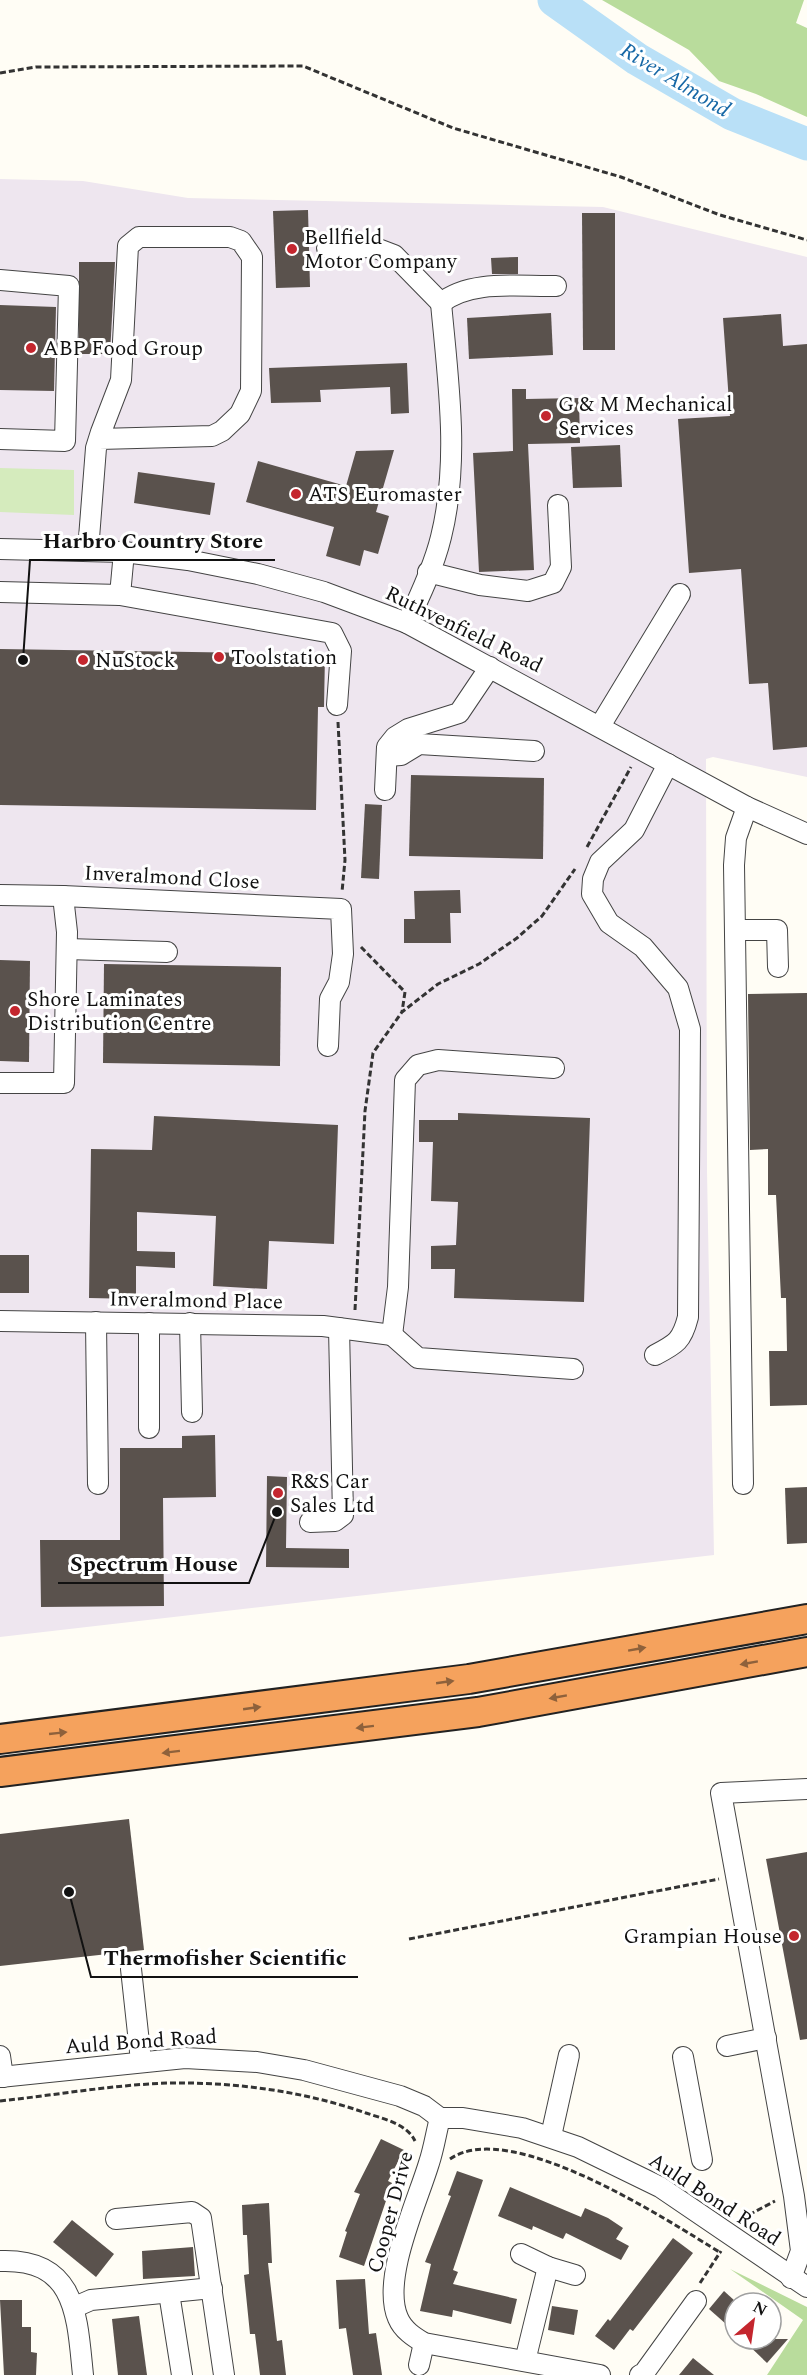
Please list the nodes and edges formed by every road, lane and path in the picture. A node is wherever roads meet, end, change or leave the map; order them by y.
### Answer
1 (0, 73) edge
2 (807, 240) edge
3 (327, 248) dead end
4 (0, 280) edge
5 (556, 286) dead end
6 (441, 303) junction
7 (0, 439) edge
8 (99, 439) junction
9 (558, 505) dead end
10 (0, 549) edge
11 (88, 550) junction
12 (124, 552) junction
13 (428, 572) junction
14 (0, 592) edge
15 (680, 594) dead end
16 (120, 595) junction
17 (407, 623) junction
18 (490, 667) junction
19 (337, 705) joint
20 (600, 726) junction
21 (641, 749) junction
22 (534, 751) dead end
23 (387, 756) junction
24 (668, 764) junction
25 (385, 790) dead end
26 (747, 807) junction
27 (807, 834) edge
28 (582, 857) dead end
29 (576, 867) dead end
30 (0, 896) edge
31 (63, 896) junction
32 (341, 909) junction
33 (735, 930) junction
34 (355, 942) dead end
35 (67, 950) junction
36 (167, 952) dead end
37 (778, 967) dead end
38 (402, 1012) junction
39 (328, 1046) dead end
40 (554, 1068) dead end
41 (0, 1083) edge
42 (0, 1321) edge
43 (96, 1322) junction
44 (149, 1323) junction
45 (190, 1323) junction
46 (347, 1329) junction
47 (392, 1335) junction
48 (655, 1355) dead end
49 (573, 1369) dead end
50 (192, 1412) dead end
51 (149, 1428) dead end
52 (98, 1484) dead end
53 (743, 1484) dead end
54 (310, 1522) dead end
55 (807, 1619) edge
56 (807, 1652) edge
57 (0, 1739) edge
58 (0, 1772) edge
59 (807, 1789) edge
60 (736, 1876) junction
61 (409, 1939) dead end
62 (131, 1969) dead end
63 (766, 2038) junction
64 (727, 2046) dead end
65 (569, 2055) dead end
66 (0, 2056) edge
67 (683, 2057) dead end
68 (141, 2061) junction
69 (2, 2077) edge
70 (0, 2101) edge
71 (440, 2118) junction
72 (550, 2136) junction
73 (797, 2152) edge
74 (430, 2160) junction
75 (702, 2160) dead end
76 (794, 2196) junction
77 (116, 2219) dead end
78 (727, 2233) junction
79 (721, 2253) junction
80 (521, 2254) dead end
81 (0, 2261) edge
82 (548, 2267) junction
83 (575, 2275) dead end
84 (799, 2283) edge
85 (212, 2288) junction
86 (169, 2293) junction
87 (696, 2301) joint
88 (75, 2307) junction
89 (424, 2343) junction
90 (525, 2361) junction
91 (419, 2365) dead end
92 (83, 2375) edge
93 (182, 2375) edge
94 (224, 2375) edge
95 (600, 2375) edge
96 (640, 2375) edge

1 - 2 path
3 - 6 street
4 - 7 street
5 - 6 street
6 - 13 street
8 - 8 street
8 - 11 street
9 - 13 street
10 - 11 street, Ruthvenfield Road
11 - 12 street, Ruthvenfield Road
12 - 16 street
12 - 17 street, Ruthvenfield Road
13 - 17 street
14 - 16 street
15 - 20 street
16 - 19 street
17 - 18 street, Ruthvenfield Road
18 - 20 street, Ruthvenfield Road
18 - 23 street
19 - 32 path
20 - 21 street, Ruthvenfield Road
21 - 24 street, Ruthvenfield Road
21 - 28 path
22 - 23 street
23 - 25 street
24 - 26 street, Ruthvenfield Road
24 - 48 street
26 - 27 street, Ruthvenfield Road
26 - 33 street
29 - 38 path
30 - 31 street, Inveralmond Close
31 - 32 street, Inveralmond Close
31 - 35 street
32 - 39 street
33 - 37 street
33 - 53 street
34 - 38 path
35 - 36 street
35 - 41 street
38 - 46 path
40 - 47 street
42 - 43 street, Inveralmond Place
43 - 44 street, Inveralmond Place
43 - 52 street
44 - 45 street, Inveralmond Place
44 - 51 street
45 - 46 street, Inveralmond Place
45 - 50 street
46 - 47 street, Inveralmond Place
46 - 54 street
47 - 49 street
57 -> 55 highway
56 -> 58 highway
59 - 60 street
60 - 61 path
60 - 63 street
62 - 68 street
63 - 64 street
63 - 73 street
65 - 72 street
66 - 69 street
67 - 75 street
68 - 69 street, Auld Bond Road
68 - 71 street, Auld Bond Road
70 - 74 path
71 - 72 street, Auld Bond Road
71 - 74 street, Cooper Drive
72 - 78 street, Auld Bond Road
73 - 76 street
74 - 79 path
74 - 89 street, Cooper Drive
76 - 78 path
76 - 84 street
77 - 85 street
78 - 79 path
78 - 84 street, Auld Bond Road
79 - 87 path
80 - 82 street
81 - 88 street
82 - 83 street
82 - 90 street
85 - 86 street
85 - 94 street
86 - 88 street
86 - 93 street
87 - 96 street
88 - 92 street
89 - 90 street
89 - 91 street
90 - 95 street

